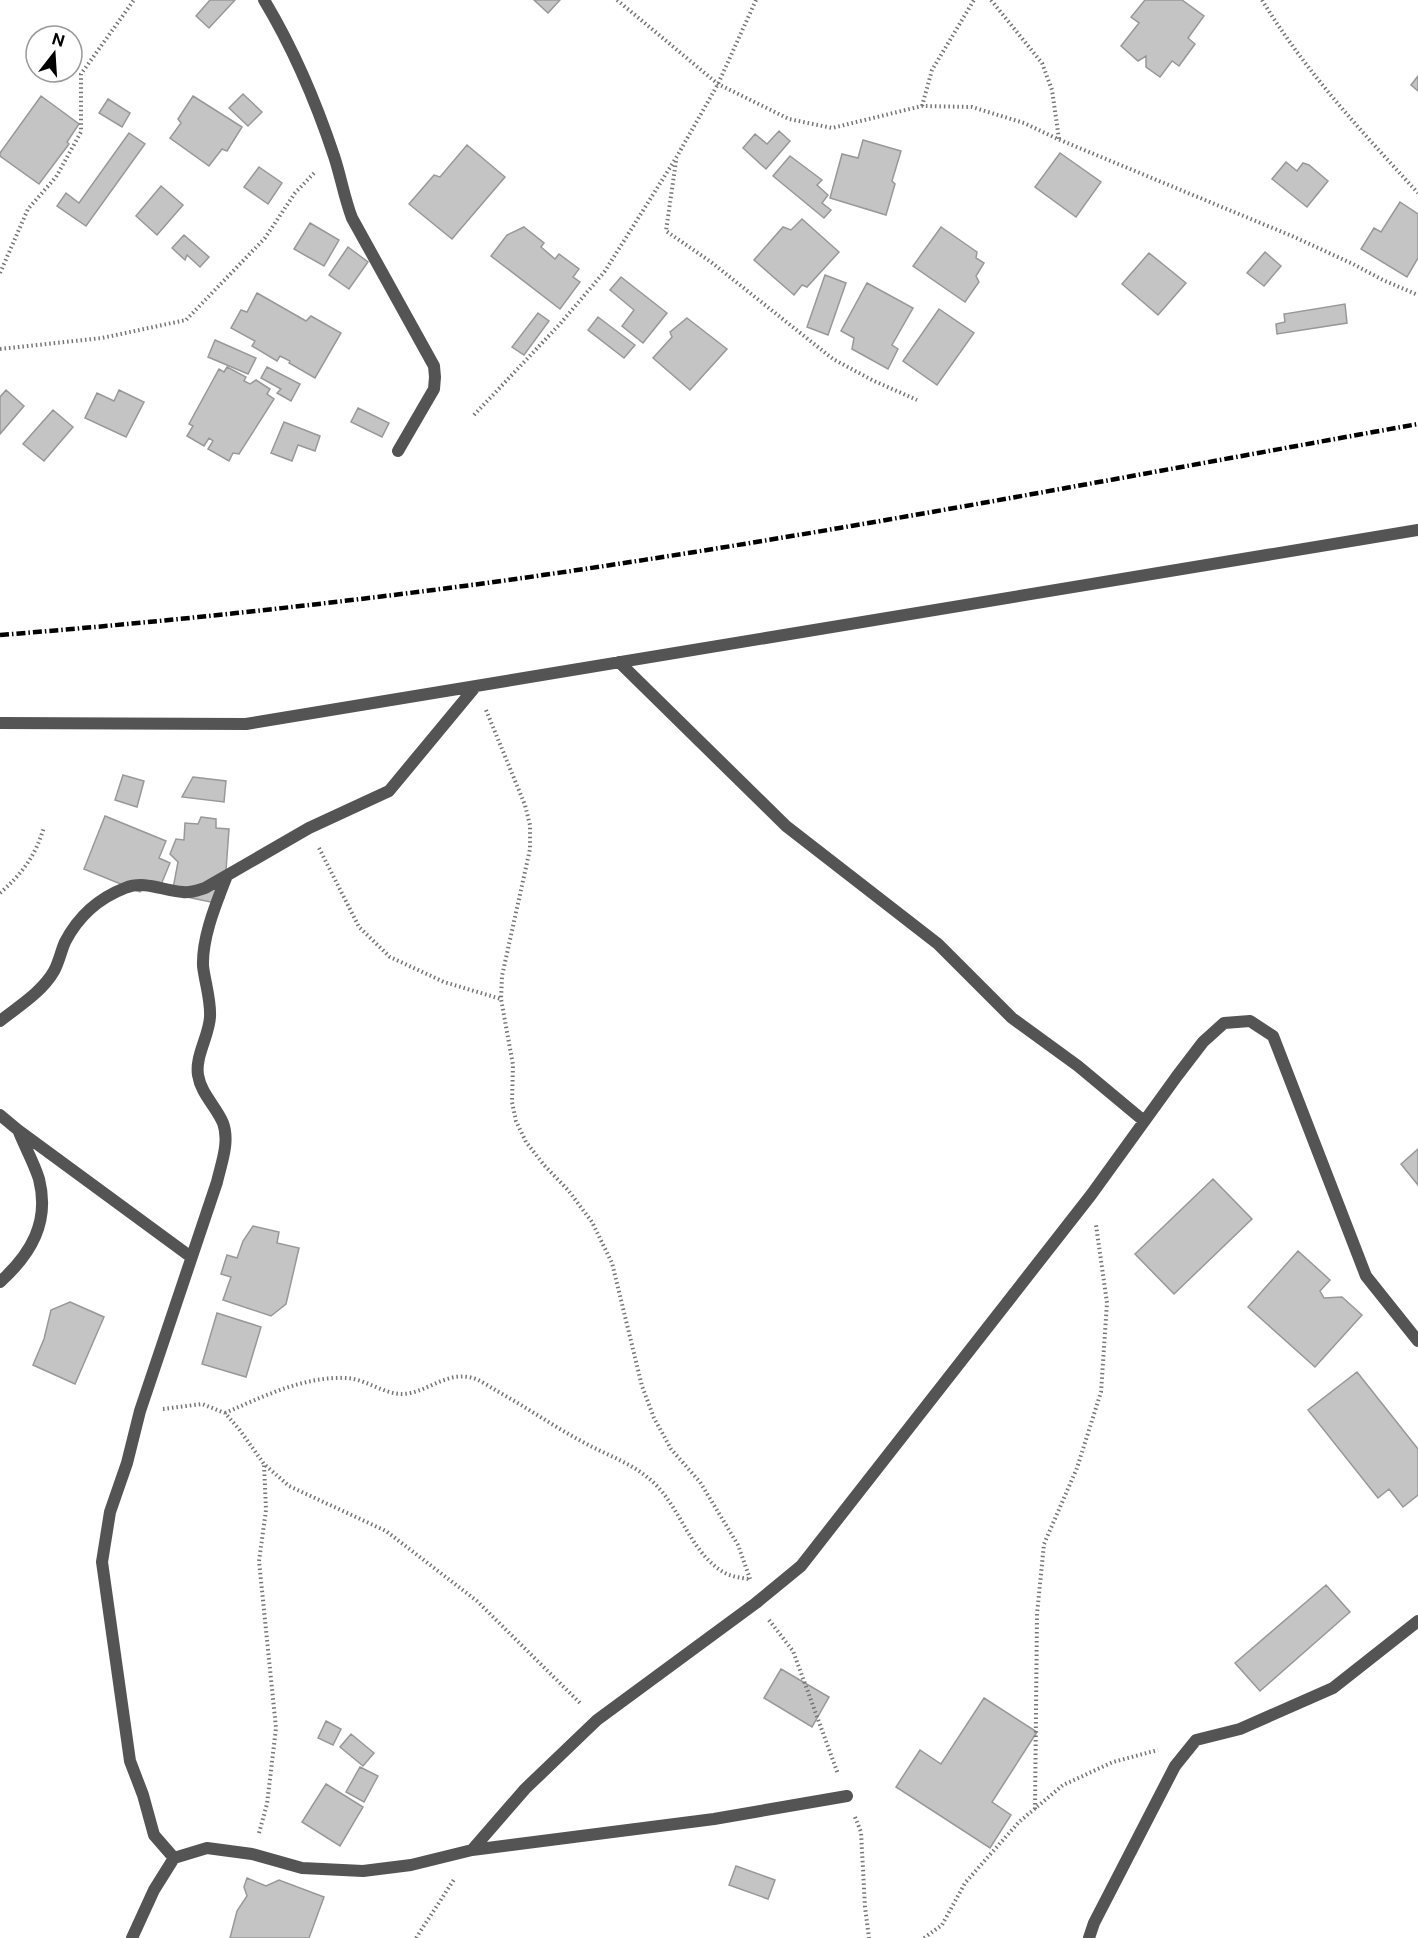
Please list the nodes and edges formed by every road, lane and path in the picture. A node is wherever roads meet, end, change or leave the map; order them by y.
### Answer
1 (134, 0) edge
2 (264, 0) edge
3 (617, 0) edge
4 (756, 0) edge
5 (974, 0) edge
6 (991, 0) edge
7 (1262, 0) edge
8 (718, 84) junction
9 (922, 106) junction
10 (1060, 140) junction
11 (333, 153) junction
12 (676, 158) junction
13 (1418, 193) edge
14 (0, 273) edge
15 (1418, 295) edge
16 (0, 349) edge
17 (917, 400) dead end
18 (474, 415) dead end
19 (398, 451) dead end
20 (1418, 530) edge
21 (619, 662) junction
22 (476, 686) junction
23 (0, 723) edge
24 (44, 827) dead end
25 (309, 828) junction
26 (226, 878) junction
27 (0, 893) edge
28 (501, 999) junction
29 (0, 1021) edge
30 (0, 1115) edge
31 (1144, 1121) junction
32 (18, 1130) junction
33 (1091, 1196) junction
34 (191, 1257) junction
35 (0, 1282) edge
36 (1418, 1341) edge
37 (140, 1411) junction
38 (225, 1413) junction
39 (264, 1464) junction
40 (750, 1579) junction
41 (756, 1603) junction
42 (1418, 1621) edge
43 (597, 1720) junction
44 (1196, 1740) junction
45 (846, 1796) junction
46 (1035, 1809) junction
47 (472, 1850) junction
48 (252, 1854) junction
49 (174, 1858) junction
50 (132, 1938) edge
51 (416, 1938) edge
52 (869, 1938) edge
53 (924, 1938) edge
54 (1089, 1938) edge

1 - 14 path
2 - 11 street
3 - 8 path
4 - 8 path
5 - 9 path
6 - 10 path
7 - 13 path
8 - 9 path
8 - 12 path
9 - 10 path
10 - 15 path
11 - 16 path
11 - 19 street
12 - 17 path
12 - 18 path
20 - 21 street
21 - 22 street
21 - 31 street
22 - 23 street
22 - 25 street
22 - 28 path
24 - 27 path
25 - 26 street
25 - 28 path
26 - 29 street
26 - 34 street
28 - 40 path
30 - 32 street
31 - 33 street
31 - 36 street
32 - 34 street
32 - 35 street
33 - 41 street
33 - 46 path
34 - 37 street
37 - 38 path
37 - 49 street
38 - 39 path
38 - 40 path
39 - 43 path
39 - 48 path
40 - 41 path
41 - 43 street
41 - 45 path
42 - 44 street
43 - 47 street
44 - 46 path
44 - 54 street
45 - 47 street
45 - 52 path
46 - 53 path
47 - 48 street
47 - 51 path
48 - 49 street
49 - 50 street

